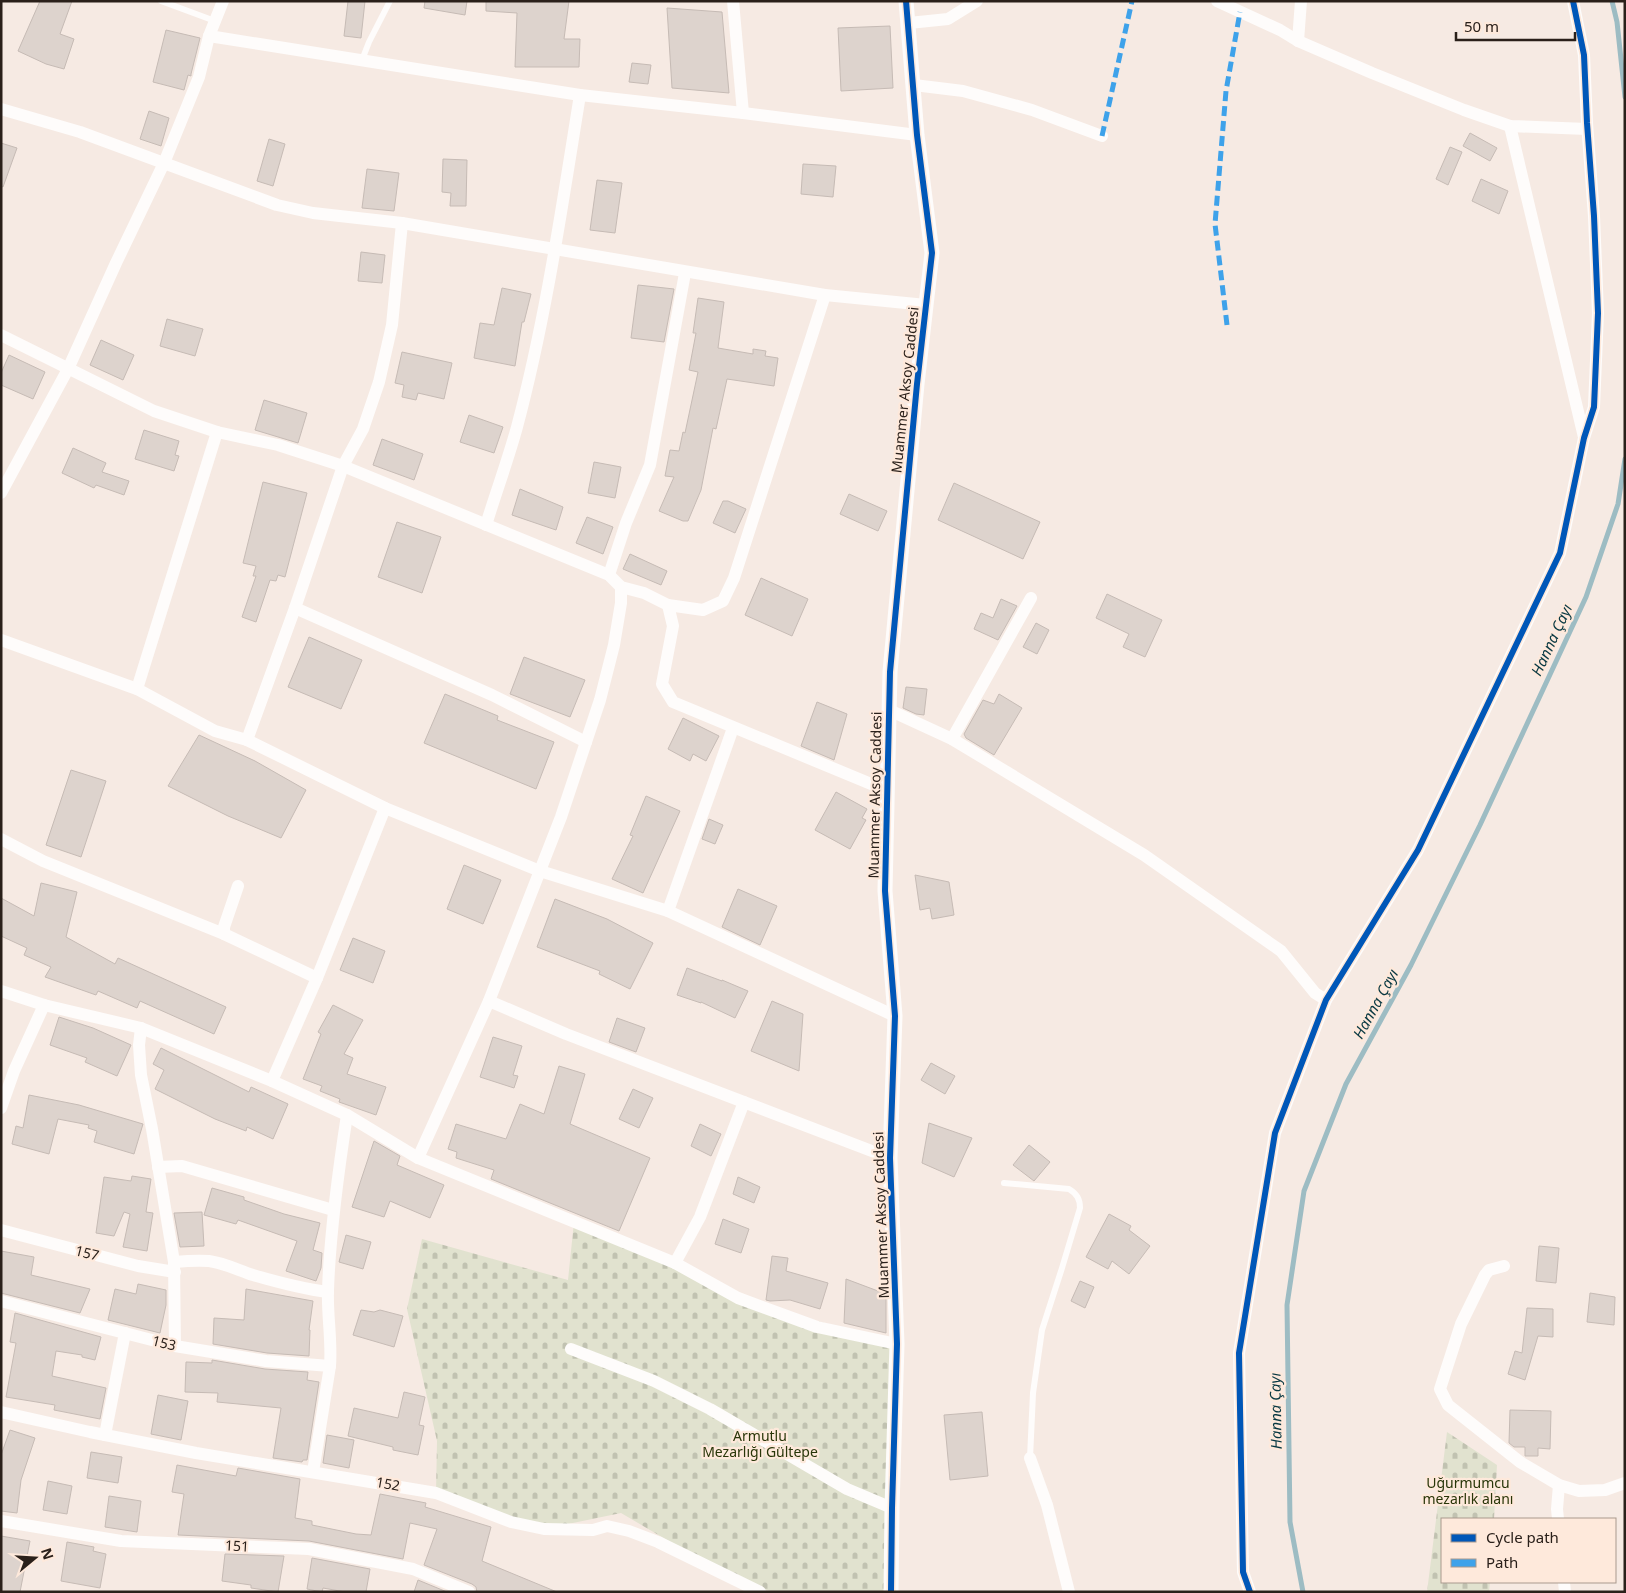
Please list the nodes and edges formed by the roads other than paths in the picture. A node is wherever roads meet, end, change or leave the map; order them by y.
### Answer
1 (161, 1) edge
2 (223, 1) edge
3 (390, 1) edge
4 (733, 1) edge
5 (906, 1) edge
6 (977, 1) edge
7 (1217, 1) edge
8 (1301, 1) edge
9 (1573, 1) edge
10 (215, 21) junction
11 (909, 23) junction
12 (209, 36) junction
13 (1298, 41) junction
14 (362, 60) junction
15 (914, 85) junction
16 (580, 95) junction
17 (1, 109) edge
18 (743, 113) junction
19 (1510, 126) junction
20 (1587, 130) junction
21 (918, 135) junction
22 (1102, 136) dead end
23 (164, 163) junction
24 (402, 223) junction
25 (555, 249) junction
26 (685, 273) junction
27 (825, 295) junction
28 (926, 305) junction
29 (1, 336) edge
30 (68, 369) junction
31 (217, 432) junction
32 (1584, 438) junction
33 (343, 466) junction
34 (1, 493) edge
35 (486, 525) junction
36 (609, 575) junction
37 (620, 587) junction
38 (1031, 598) dead end
39 (668, 605) junction
40 (295, 608) junction
41 (1, 640) edge
42 (136, 689) junction
43 (889, 710) junction
44 (733, 728) junction
45 (952, 739) junction
46 (248, 740) junction
47 (586, 742) junction
48 (888, 791) junction
49 (385, 808) junction
50 (1, 839) edge
51 (540, 871) junction
52 (238, 886) dead end
53 (668, 911) junction
54 (224, 934) junction
55 (317, 978) junction
56 (1, 991) edge
57 (1326, 1000) junction
58 (489, 1001) junction
59 (44, 1005) junction
60 (895, 1016) junction
61 (141, 1028) junction
62 (272, 1081) junction
63 (744, 1102) junction
64 (1, 1108) edge
65 (347, 1115) junction
66 (418, 1158) junction
67 (890, 1158) junction
68 (158, 1167) junction
69 (1004, 1183) dead end
70 (333, 1210) junction
71 (1, 1230) edge
72 (675, 1263) junction
73 (1504, 1266) dead end
74 (174, 1267) junction
75 (328, 1292) junction
76 (1, 1302) edge
77 (125, 1332) junction
78 (898, 1344) junction
79 (174, 1346) junction
80 (571, 1348) dead end
81 (330, 1366) junction
82 (1, 1412) edge
83 (105, 1435) junction
84 (1030, 1458) joint
85 (313, 1472) junction
86 (1625, 1483) edge
87 (1559, 1486) junction
88 (892, 1508) junction
89 (1558, 1518) edge
90 (1, 1521) edge
91 (469, 1592) edge
92 (760, 1592) edge
93 (891, 1592) edge
94 (1069, 1592) edge
95 (1250, 1592) edge

1 - 10 lane
2 - 10 street
3 - 14 lane
4 - 18 street
5 - 11 street, Muammer Aksoy Caddesi
6 - 11 street
7 - 13 street
8 - 13 street
9 - 20 street
10 - 12 street
11 - 15 street, Muammer Aksoy Caddesi
12 - 14 street
12 - 23 street
13 - 19 street
14 - 16 street
15 - 21 street, Muammer Aksoy Caddesi
15 - 22 street
16 - 18 street
16 - 25 street
17 - 23 street
18 - 21 street
19 - 20 street
19 - 32 street
20 - 32 street
21 - 28 street, Muammer Aksoy Caddesi
23 - 24 street
23 - 30 street
24 - 25 street
24 - 33 street
25 - 26 street
25 - 35 street
26 - 27 street
26 - 36 street
27 - 28 street
27 - 39 street
28 - 43 street, Muammer Aksoy Caddesi
29 - 30 street
30 - 31 street
30 - 34 street
31 - 33 street
31 - 42 street
32 - 57 street
33 - 35 street
33 - 40 street
35 - 36 street
36 - 37 street
37 - 39 street
37 - 47 street
38 - 45 street
39 - 44 street
40 - 46 street
40 - 47 street
41 - 42 street
42 - 46 street
43 - 45 street
43 - 48 street, Muammer Aksoy Caddesi
44 - 48 street
44 - 53 street
45 - 57 street
46 - 49 street
47 - 51 street
48 - 60 street, Muammer Aksoy Caddesi
49 - 51 street
49 - 55 street
50 - 54 street
51 - 53 street
51 - 58 street
52 - 54 street
53 - 60 street
54 - 55 street
55 - 62 street
56 - 59 street
57 - 95 street
58 - 63 street
58 - 66 street
59 - 61 street
59 - 64 street
60 - 67 street, Muammer Aksoy Caddesi
61 - 62 street
61 - 68 street
62 - 65 street
63 - 67 street
63 - 72 street
65 - 66 street
65 - 70 street
66 - 72 street
67 - 78 street, Muammer Aksoy Caddesi
68 - 70 street
68 - 74 street
69 - 84 lane
70 - 75 street
71 - 74 street, 157
72 - 78 street
73 - 87 street
74 - 75 street, 157
74 - 79 street
75 - 81 street
76 - 77 street, 153
77 - 79 street, 153
77 - 83 street
78 - 88 street, Muammer Aksoy Caddesi
79 - 81 street, 153
80 - 88 street
81 - 85 street
82 - 83 street, 152
83 - 85 street, 152
84 - 94 street
85 - 92 street, 152
86 - 87 street
87 - 89 street
88 - 93 street, Muammer Aksoy Caddesi
90 - 91 street, 151

